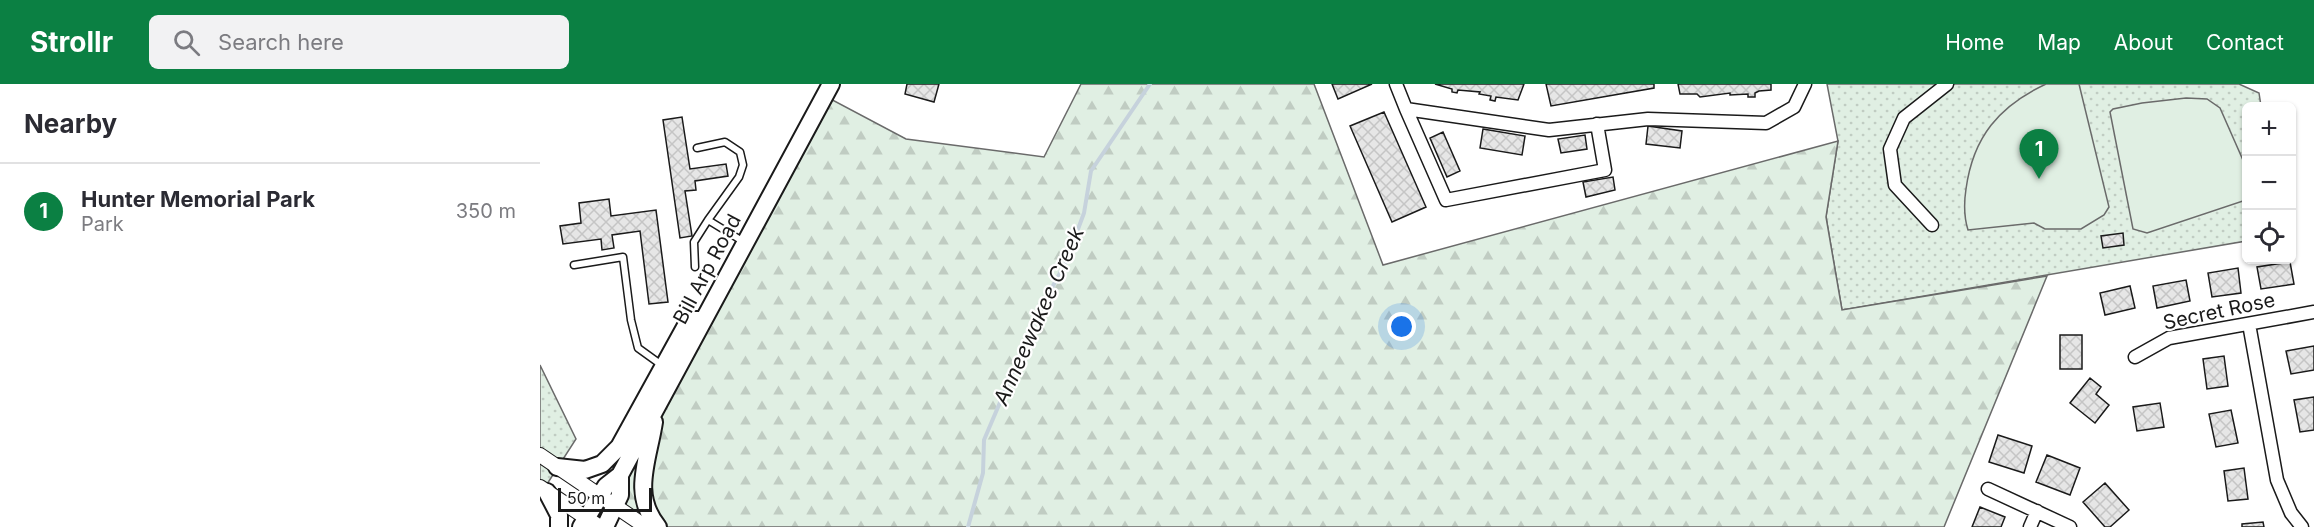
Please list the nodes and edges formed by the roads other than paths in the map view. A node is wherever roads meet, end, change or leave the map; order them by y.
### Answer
1 (831, 84) edge
2 (1396, 84) edge
3 (1805, 84) edge
4 (1947, 84) edge
5 (1406, 109) junction
6 (1597, 124) junction
7 (698, 148) dead end
8 (708, 220) junction
9 (1932, 225) dead end
10 (745, 242) junction
11 (574, 264) dead end
12 (695, 267) dead end
13 (2314, 312) edge
14 (703, 320) junction
15 (2249, 324) junction
16 (2135, 357) dead end
17 (663, 367) junction
18 (656, 409) junction
19 (540, 455) edge
20 (556, 467) junction
21 (620, 475) junction
22 (1988, 489) dead end
23 (543, 490) edge
24 (599, 497) junction
25 (615, 506) junction
26 (2037, 511) junction
27 (590, 525) edge
28 (559, 527) edge
29 (605, 527) edge
30 (646, 527) edge
31 (658, 527) edge
32 (2030, 527) edge
33 (2070, 527) edge
34 (2302, 527) edge

1 - 10 main road, Bill Arp Road
2 - 5 street
3 - 6 street
4 - 9 street
5 - 6 street
5 - 6 street
7 - 8 lane
8 - 10 lane
8 - 12 lane
10 - 14 main road, Bill Arp Road
11 - 17 lane
13 - 15 street, Secret Rose
14 - 17 main road
14 - 18 main road, Bill Arp Road
15 - 16 street, Secret Rose
15 - 34 street
17 - 20 main road
18 - 21 main road, Bill Arp Road
18 - 31 main road
19 - 20 street
20 - 24 street
21 - 24 main road, Bill Arp Road
21 - 25 main road, Bill Arp Road
22 - 26 street
23 - 27 street
23 - 28 main road
24 - 25 street
24 - 27 main road, Bill Arp Road
25 - 29 main road, Bill Arp Road
25 - 30 street
26 - 32 street
26 - 33 street

